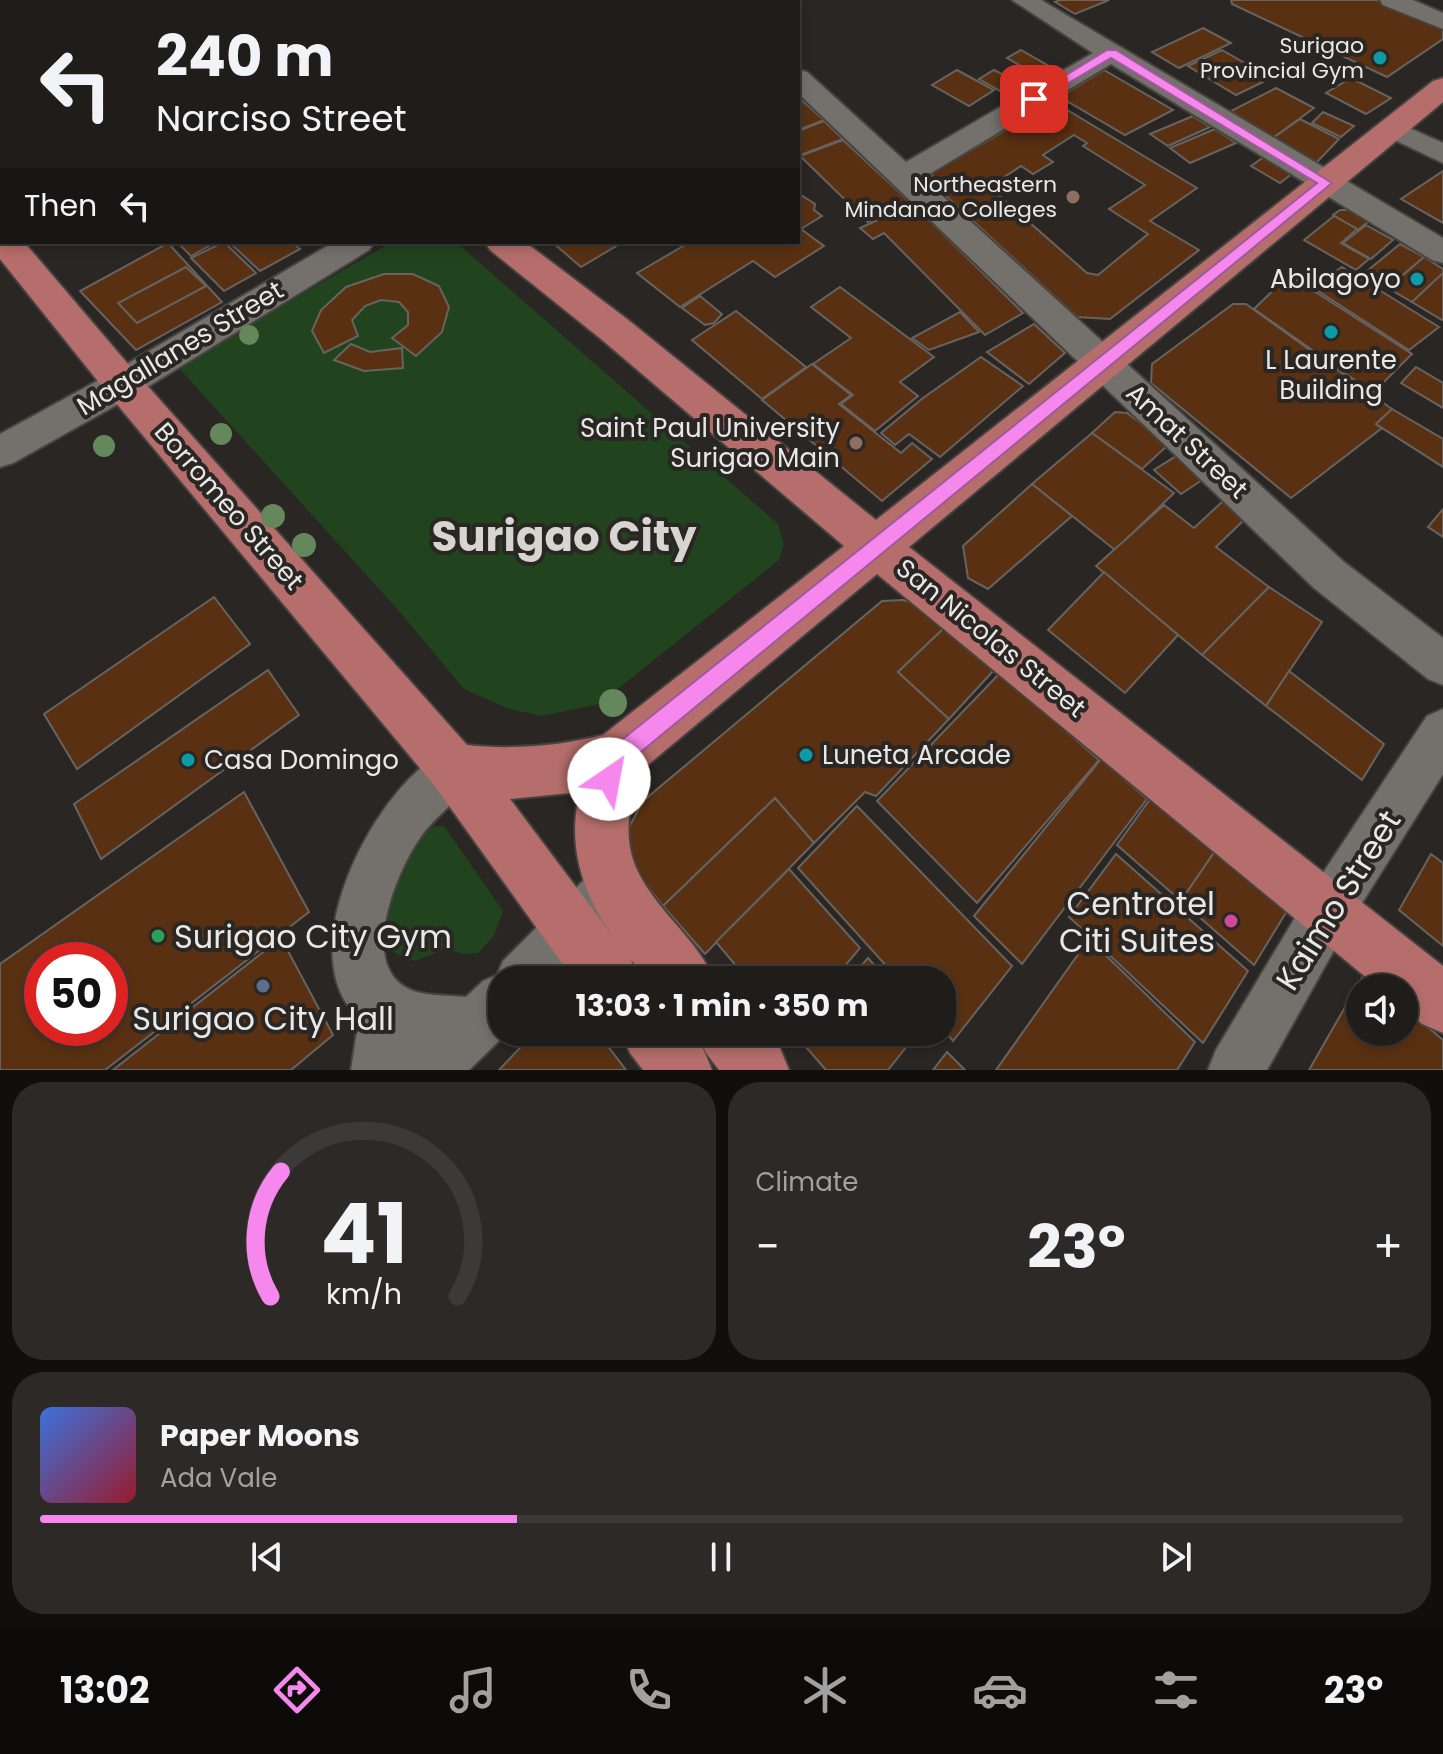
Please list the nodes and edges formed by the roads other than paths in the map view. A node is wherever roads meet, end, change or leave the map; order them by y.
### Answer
1 (1024, 0) edge
2 (1392, 0) edge
3 (1443, 22) edge
4 (1111, 53) junction
5 (800, 80) edge
6 (1443, 87) edge
7 (1394, 129) junction
8 (1443, 154) edge
9 (904, 176) junction
10 (1326, 183) junction
11 (355, 244) edge
12 (505, 244) edge
13 (4, 246) edge
14 (1443, 252) edge
15 (1102, 361) junction
16 (123, 384) junction
17 (0, 452) edge
18 (878, 548) junction
19 (1443, 664) edge
20 (1443, 732) edge
21 (616, 758) junction
22 (454, 769) junction
23 (612, 888) junction
24 (1329, 909) junction
25 (571, 930) junction
26 (536, 966) edge
27 (599, 966) edge
28 (674, 966) edge
29 (1443, 1003) edge
30 (387, 1008) junction
31 (488, 1013) edge
32 (488, 1015) edge
33 (662, 1046) edge
34 (738, 1046) edge
35 (379, 1070) edge
36 (429, 1070) edge
37 (681, 1070) edge
38 (758, 1070) edge
39 (1236, 1070) edge

1 - 4 street
2 - 3 street
4 - 9 street
4 - 10 street
5 - 9 street, Amat Street
6 - 7 main road
7 - 8 street
7 - 10 main road
9 - 15 street, Amat Street
10 - 14 street
10 - 15 main road
11 - 16 street, Magallanes Street
12 - 18 main road, San Nicolas Street
13 - 16 main road, Borromeo Street
15 - 18 main road
15 - 19 street, Amat Street
16 - 17 street, Magallanes Street
16 - 22 main road, Borromeo Street
18 - 21 main road
18 - 24 main road, San Nicolas Street
20 - 24 street, Kaimo Street
21 - 22 main road
21 - 23 main road
22 - 25 main road, Borromeo Street
22 - 30 street
23 - 25 street
23 - 28 main road
24 - 29 main road, San Nicolas Street
24 - 39 street, Kaimo Street
25 - 26 street
25 - 27 main road, Borromeo Street
30 - 31 street
30 - 35 street
32 - 36 street
33 - 37 main road
34 - 38 main road

